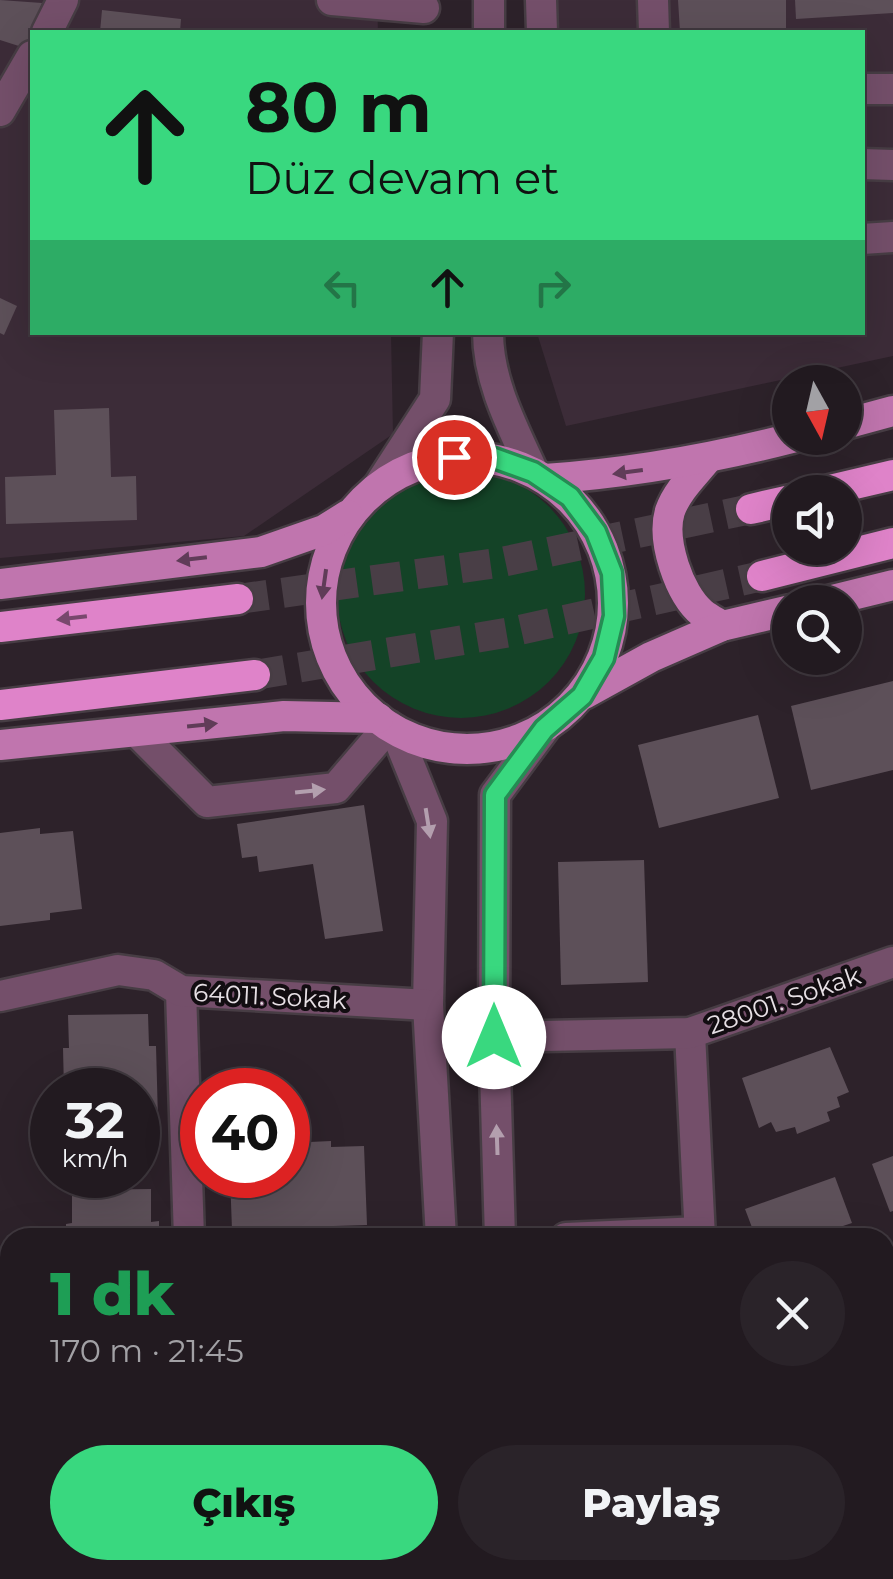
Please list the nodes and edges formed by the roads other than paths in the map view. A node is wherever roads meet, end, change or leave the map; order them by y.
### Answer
1 (62, 0) edge
2 (332, 0) edge
3 (489, 0) edge
4 (541, 0) edge
5 (652, 0) edge
6 (424, 13) edge
7 (48, 30) edge
8 (489, 30) edge
9 (542, 30) edge
10 (654, 30) edge
11 (30, 59) edge
12 (865, 89) edge
13 (893, 89) edge
14 (0, 111) edge
15 (865, 164) edge
16 (893, 164) edge
17 (893, 237) edge
18 (865, 240) edge
19 (438, 335) edge
20 (488, 335) edge
21 (893, 411) edge
22 (862, 419) edge
23 (772, 443) edge
24 (707, 460) junction
25 (539, 476) junction
26 (893, 476) edge
27 (862, 483) edge
28 (378, 487) junction
29 (772, 504) edge
30 (751, 509) tunnel mouth
31 (351, 513) junction
32 (893, 543) edge
33 (762, 576) tunnel mouth
34 (0, 584) edge
35 (893, 584) edge
36 (862, 592) edge
37 (238, 599) tunnel mouth
38 (772, 614) edge
39 (0, 626) edge
40 (722, 626) junction
41 (256, 675) tunnel mouth
42 (582, 696) junction
43 (0, 704) edge
44 (387, 725) junction
45 (544, 729) junction
46 (137, 732) junction
47 (0, 745) edge
48 (893, 962) edge
49 (181, 992) junction
50 (0, 996) edge
51 (428, 1005) junction
52 (690, 1033) junction
53 (494, 1037) junction
54 (189, 1228) edge
55 (440, 1228) edge
56 (500, 1228) edge
57 (700, 1228) edge

1 - 7 street
2 - 6 street
3 - 8 street
4 - 9 street
5 - 10 street
11 - 14 street
12 - 13 street
15 - 16 street
17 - 18 street
19 - 28 street
20 - 25 street
21 - 22 main road
23 - 24 main road
24 -> 25 main road
24 - 40 main road
25 - 28 main road
25 - 42 main road
26 - 27 highway
28 - 31 main road
29 - 30 highway
31 -> 34 main road
31 -> 44 main road
32 - 33 highway
35 - 36 main road
37 -> 39 highway
38 - 40 main road
40 - 42 main road
41 - 43 highway
42 - 45 main road
44 - 45 main road
46 -> 44 main road
46 -> 44 street
44 -> 51 street
45 - 53 street
46 - 47 main road
48 - 52 street, 28001. Sokak
49 - 50 street, 64011. Sokak
49 - 51 street, 64011. Sokak
49 - 54 street
51 - 55 street
52 - 53 street, 28001. Sokak
52 - 57 street
56 -> 53 street

